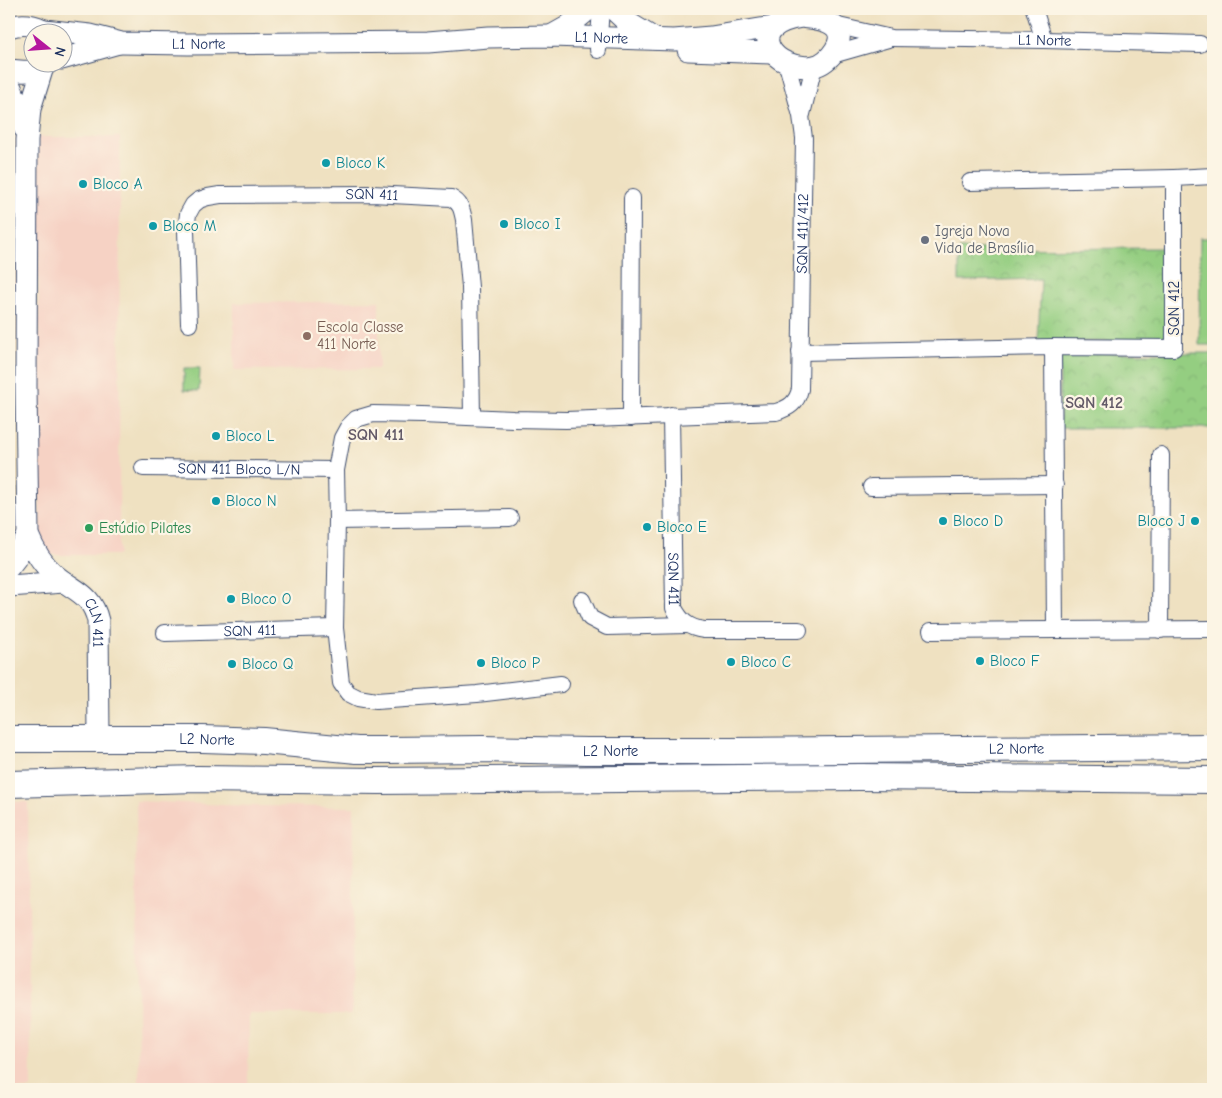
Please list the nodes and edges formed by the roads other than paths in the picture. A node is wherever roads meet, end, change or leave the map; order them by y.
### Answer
1 (588, 9) edge
2 (601, 9) edge
3 (613, 9) edge
4 (1034, 9) edge
5 (824, 18) edge
6 (780, 19) edge
7 (22, 25) edge
8 (9, 27) edge
9 (72, 34) edge
10 (551, 36) junction
11 (890, 38) junction
12 (655, 39) junction
13 (1044, 40) junction
14 (428, 42) junction
15 (122, 43) junction
16 (598, 44) junction
17 (1200, 44) dead end
18 (832, 55) junction
19 (72, 57) edge
20 (779, 57) junction
21 (814, 66) junction
22 (9, 70) edge
23 (22, 72) edge
24 (47, 72) edge
25 (9, 83) edge
26 (801, 116) junction
27 (27, 140) junction
28 (1213, 176) edge
29 (1174, 178) junction
30 (970, 182) dead end
31 (632, 198) dead end
32 (189, 324) dead end
33 (1054, 347) junction
34 (800, 352) junction
35 (672, 416) junction
36 (472, 417) junction
37 (631, 418) junction
38 (1161, 455) dead end
39 (143, 468) dead end
40 (336, 470) junction
41 (1055, 485) junction
42 (871, 487) dead end
43 (510, 518) dead end
44 (337, 522) junction
45 (28, 535) junction
46 (9, 567) edge
47 (64, 582) junction
48 (9, 586) edge
49 (582, 600) dead end
50 (687, 625) junction
51 (335, 628) junction
52 (1213, 629) edge
53 (799, 630) dead end
54 (1055, 630) junction
55 (1160, 630) junction
56 (931, 631) dead end
57 (166, 633) dead end
58 (561, 684) dead end
59 (99, 738) junction
60 (9, 739) edge
61 (203, 739) junction
62 (1213, 747) edge
63 (728, 751) junction
64 (718, 778) junction
65 (198, 779) junction
66 (1213, 780) edge
67 (9, 784) edge

1 - 10 street
2 - 16 street
3 - 12 street
4 - 13 street
5 - 6 street
5 - 11 street, L1 Norte
5 - 18 street
6 - 12 street, L1 Norte
6 - 20 street
7 - 8 street, L1 Norte
9 - 15 street, L1 Norte
10 - 14 street, L1 Norte
10 - 16 street, L1 Norte
11 - 13 street, L1 Norte
11 - 18 street, L1 Norte
12 - 16 street, L1 Norte
13 - 17 street, L1 Norte
14 - 15 street, L1 Norte
14 - 16 street, L1 Norte
15 - 19 street, L1 Norte
16 - 20 street, L1 Norte
18 - 21 street
20 - 21 street
20 - 26 street, SQN 411/412
21 - 26 street, SQN 411/412
22 - 23 street, L1 Norte
24 - 27 street
25 - 27 street
26 - 34 street, SQN 411/412
27 - 45 street
28 - 29 street
29 - 30 street
29 - 33 street, SQN 412
31 - 37 street
32 - 36 street, SQN 411
33 - 34 street, SQN 412
33 - 41 street
34 - 35 street
35 - 37 street
35 - 50 street, SQN 411
36 - 37 street
36 - 40 street
38 - 55 street
39 - 40 street, SQN 411 Bloco L/N
40 - 44 street
41 - 42 street
41 - 54 street
43 - 44 street
44 - 51 street
45 - 46 street
45 - 47 street, CLN 411
47 - 48 street
47 - 59 street, CLN 411
49 - 50 street
50 - 53 street, SQN 411
51 - 57 street, SQN 411
51 - 58 street
52 - 55 street
54 - 55 street
54 - 56 street
59 - 60 main road, L2 Norte
59 - 61 main road, L2 Norte
61 - 63 main road, L2 Norte
61 - 65 main road
62 - 63 main road, L2 Norte
63 - 64 main road
64 - 65 main road, L2 Norte
64 - 66 main road, L2 Norte
65 - 67 main road, L2 Norte

